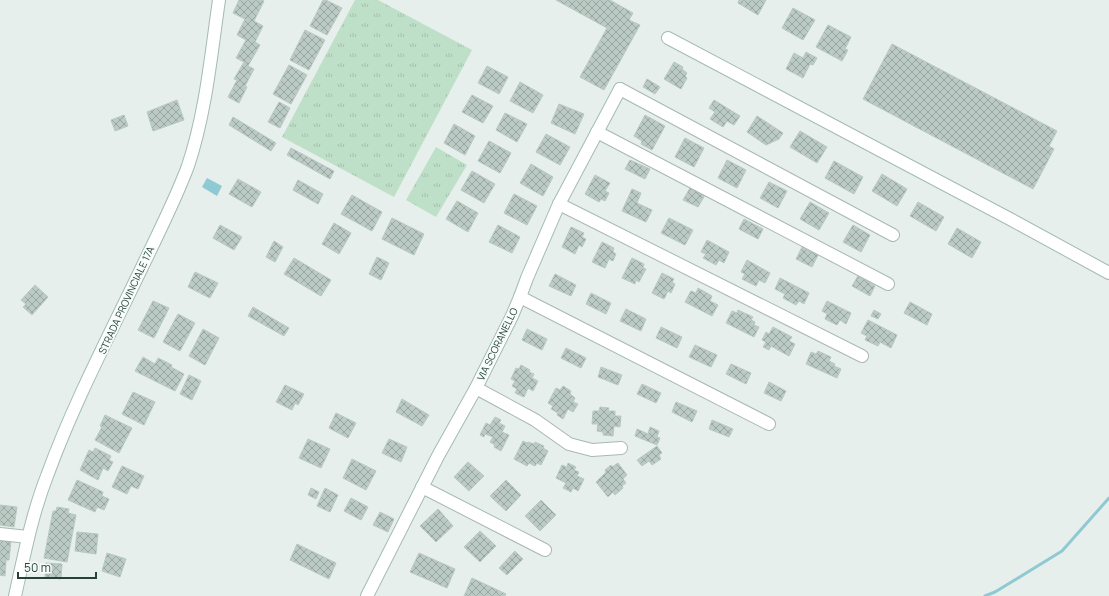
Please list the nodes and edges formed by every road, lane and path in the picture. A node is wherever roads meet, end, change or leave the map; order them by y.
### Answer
1 (219, 0) edge
2 (668, 38) dead end
3 (597, 132) junction
4 (559, 204) junction
5 (893, 235) dead end
6 (1109, 273) edge
7 (888, 284) dead end
8 (520, 297) junction
9 (862, 356) dead end
10 (476, 388) junction
11 (768, 424) dead end
12 (621, 448) dead end
13 (422, 488) junction
14 (0, 534) edge
15 (28, 538) junction
16 (545, 550) dead end
17 (15, 596) edge
18 (367, 596) edge

1 - 15 street, STRADA PROVINCIALE 17A
2 - 6 street
3 - 4 street, VIA SCORANELLO
3 - 5 street, VIA SCORANELLO
3 - 7 street
4 - 8 street, VIA SCORANELLO
4 - 9 street
8 - 10 street, VIA SCORANELLO
8 - 11 street
10 - 12 street
10 - 13 street, VIA SCORANELLO
13 - 16 street
13 - 18 street, VIA SCORANELLO
14 - 15 street
15 - 17 street, STRADA PROVINCIALE 17A

